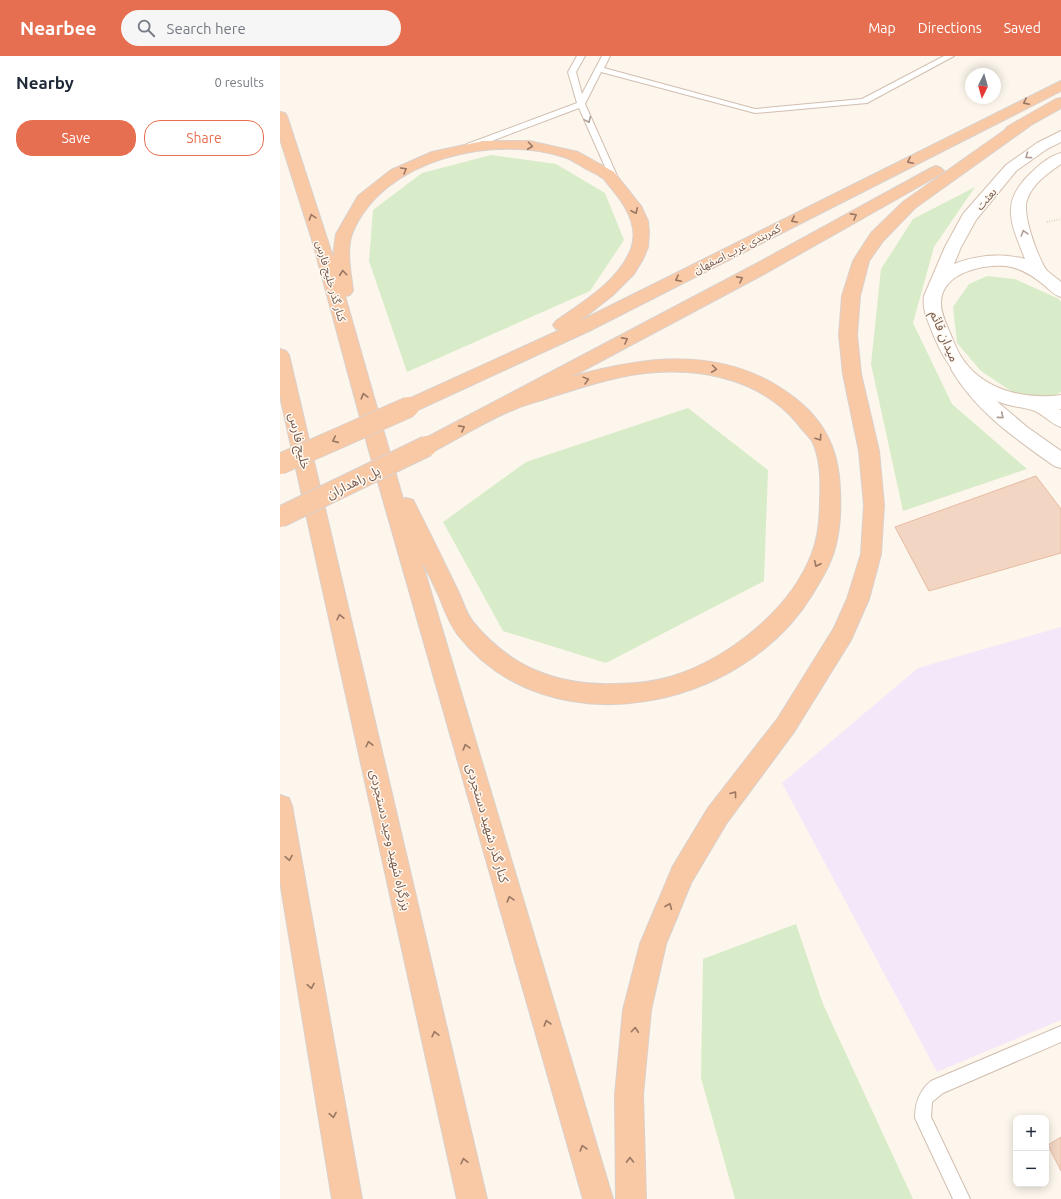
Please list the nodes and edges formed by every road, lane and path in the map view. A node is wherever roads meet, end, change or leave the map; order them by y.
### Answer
1 (581, 56) edge
2 (606, 56) edge
3 (950, 56) edge
4 (599, 69) junction
5 (1061, 85) edge
6 (1061, 102) edge
7 (581, 104) junction
8 (280, 116) edge
9 (1024, 123) junction
10 (1061, 136) edge
11 (470, 146) junction
12 (1061, 158) edge
13 (614, 178) junction
14 (1061, 219) edge
15 (1047, 222) dead end
16 (1037, 270) junction
17 (938, 285) junction
18 (1061, 291) edge
19 (348, 340) junction
20 (280, 355) edge
21 (513, 359) junction
22 (957, 365) junction
23 (1061, 402) edge
24 (1037, 403) junction
25 (508, 404) junction
26 (1061, 420) edge
27 (378, 447) junction
28 (1061, 462) edge
29 (280, 464) edge
30 (309, 481) joint
31 (280, 517) edge
32 (280, 806) edge
33 (1061, 1034) edge
34 (347, 1199) edge
35 (472, 1199) edge
36 (598, 1199) edge
37 (632, 1199) edge
38 (962, 1199) edge

1 - 7 lane
2 - 4 lane
3 - 4 lane
4 - 7 lane
5 -> 21 highway, کمربندی غرب اصفهان
6 - 9 highway
7 - 11 lane
7 -> 13 lane
19 -> 8 highway, کنار گذر خلیج فارس
25 -> 9 highway
37 -> 9 highway
10 -> 17 main road, بعثت
11 -> 13 highway
19 -> 11 highway
16 -> 12 main road
13 -> 21 highway
14 - 15 path
16 - 17 main road
16 - 18 main road
17 - 22 main road, میدان قائم
27 -> 19 highway, کنار گذر خلیج فارس
20 - 30 highway, خلیج فارس
21 -> 29 highway, کمربندی غرب اصفهان, bridge
22 - 24 main road, میدان قائم
22 -> 28 main road
23 - 24 main road, میدان قائم
24 - 26 main road
25 -> 27 highway
31 -> 25 highway, پل راهداران, bridge
36 -> 27 highway, کنار گذر شهید دستجردی
35 -> 30 highway, بزرگراه شهید وحید دستجردی
32 -> 34 highway
33 - 38 lane

